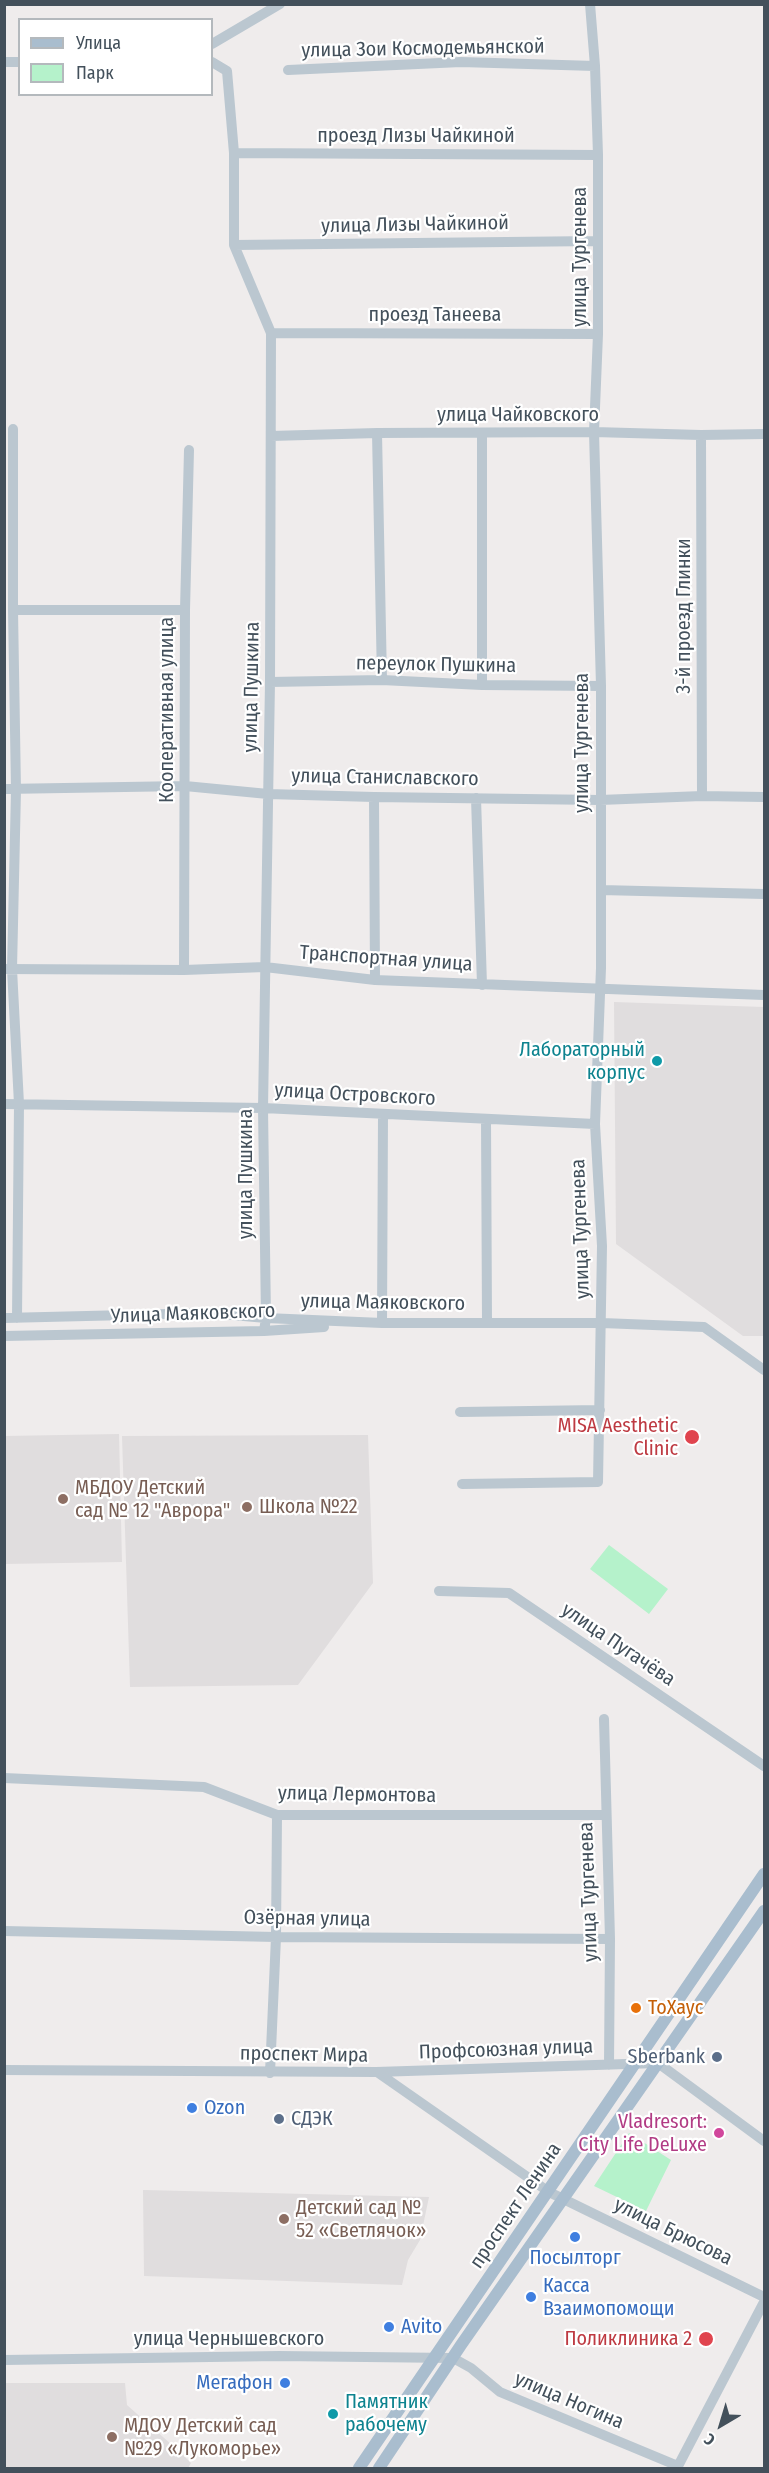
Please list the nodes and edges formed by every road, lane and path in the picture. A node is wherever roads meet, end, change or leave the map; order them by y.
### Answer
1 (280, 4) edge
2 (590, 4) edge
3 (213, 43) edge
4 (213, 63) edge
5 (595, 66) junction
6 (288, 70) dead end
7 (234, 153) junction
8 (598, 155) junction
9 (597, 241) junction
10 (234, 245) junction
11 (271, 333) junction
12 (598, 334) junction
13 (14, 429) dead end
14 (594, 432) junction
15 (377, 433) junction
16 (482, 434) junction
17 (765, 434) edge
18 (701, 435) junction
19 (271, 436) junction
20 (189, 450) dead end
21 (13, 610) junction
22 (185, 610) junction
23 (382, 680) junction
24 (270, 682) junction
25 (482, 685) junction
26 (601, 686) junction
27 (185, 786) junction
28 (10, 789) edge
29 (268, 794) junction
30 (702, 796) junction
31 (374, 797) junction
32 (765, 797) edge
33 (476, 798) junction
34 (600, 800) junction
35 (601, 890) junction
36 (765, 894) edge
37 (265, 967) junction
38 (8, 969) edge
39 (184, 970) junction
40 (375, 980) junction
41 (482, 985) junction
42 (600, 989) junction
43 (765, 995) edge
44 (4, 1104) edge
45 (19, 1104) junction
46 (263, 1108) junction
47 (383, 1115) junction
48 (486, 1119) junction
49 (595, 1124) junction
50 (4, 1318) edge
51 (17, 1318) junction
52 (266, 1318) junction
53 (382, 1323) junction
54 (487, 1323) junction
55 (602, 1323) junction
56 (264, 1331) junction
57 (4, 1336) edge
58 (765, 1370) edge
59 (600, 1410) junction
60 (460, 1412) dead end
61 (462, 1484) dead end
62 (439, 1591) dead end
63 (604, 1719) dead end
64 (765, 1766) edge
65 (4, 1778) edge
66 (277, 1815) junction
67 (605, 1815) junction
68 (765, 1874) edge
69 (765, 1911) edge
70 (4, 1931) edge
71 (276, 1937) junction
72 (610, 1940) junction
73 (637, 2062) junction
74 (658, 2063) junction
75 (609, 2065) junction
76 (4, 2070) edge
77 (376, 2072) junction
78 (270, 2073) junction
79 (765, 2141) edge
80 (549, 2192) junction
81 (565, 2199) junction
82 (765, 2297) edge
83 (765, 2302) edge
84 (436, 2357) junction
85 (453, 2358) junction
86 (4, 2360) edge
87 (678, 2467) edge
88 (359, 2469) edge
89 (379, 2469) edge

1 - 3 street
2 - 5 street, улица Тургенева
4 - 7 street, улица Пушкина
5 - 6 street, улица Зои Космодемьянской
5 - 8 street, улица Тургенева
7 - 8 street, проезд Лизы Чайкиной
7 - 10 street, улица Пушкина
8 - 9 street, улица Тургенева
9 - 10 street, улица Лизы Чайкиной
9 - 12 street, улица Тургенева
10 - 11 street, улица Пушкина
11 - 12 street, проезд Танеева
11 - 19 street, улица Пушкина
12 - 14 street, улица Тургенева
13 - 21 street
14 - 16 street, улица Чайковского
14 - 18 street, улица Чайковского
14 - 26 street, улица Тургенева
15 - 16 street, улица Чайковского
15 - 19 street, улица Чайковского
15 - 23 street
16 - 25 street
17 - 18 street, улица Чайковского
18 - 30 street, 3-й проезд Глинки
19 - 24 street, улица Пушкина
20 - 22 street, Кооперативная улица
21 - 22 street
21 - 28 street
22 - 27 street, Кооперативная улица
23 - 24 street, переулок Пушкина
23 - 25 street, переулок Пушкина
24 - 29 street, улица Пушкина
25 - 26 street, переулок Пушкина
26 - 34 street, улица Тургенева
27 - 28 street, улица Станиславского
27 - 29 street, улица Станиславского
27 - 39 street, Кооперативная улица
28 - 38 street
29 - 31 street, улица Станиславского
29 - 37 street, улица Пушкина
30 - 32 street, улица Станиславского
30 - 34 street, улица Станиславского
31 - 33 street, улица Станиславского
31 - 40 street
33 - 34 street, улица Станиславского
33 - 41 street
34 - 35 street, улица Тургенева
35 - 36 street
35 - 42 street, улица Тургенева
37 - 39 street, Транспортная улица
37 - 40 street, Транспортная улица
37 - 46 street, улица Пушкина
38 - 39 street, Транспортная улица
38 - 45 street
40 - 41 street, Транспортная улица
41 - 42 street, Транспортная улица
42 - 43 street, Транспортная улица
42 - 49 street, улица Тургенева
44 - 45 street, улица Островского
45 - 46 street, улица Островского
45 - 51 street
46 - 47 street, улица Островского
46 - 52 street, улица Пушкина
47 - 48 street, улица Островского
47 - 53 street
48 - 49 street, улица Островского
48 - 54 street
49 - 55 street, улица Тургенева
50 - 51 street, улица Маяковского
51 - 52 street, улица Маяковского
52 - 53 street, улица Маяковского
52 - 56 street, улица Пушкина
53 - 54 street, улица Маяковского
53 - 56 street, Улица Маяковского
54 - 55 street, улица Маяковского
55 - 58 street, улица Маяковского
55 - 59 street, улица Тургенева
56 - 57 street, Улица Маяковского
59 - 60 street
59 - 61 street, улица Тургенева
62 - 64 street, улица Пугачёва
63 - 67 street, улица Тургенева
65 - 66 street, улица Лермонтова
66 - 67 street, улица Лермонтова
66 - 71 street
67 - 72 street, улица Тургенева
68 - 73 main road, проспект Ленина
69 - 74 main road, проспект Ленина
70 - 71 street, Озёрная улица
71 - 72 street, Озёрная улица
71 - 78 street
72 - 75 street, улица Тургенева
73 - 74 street, Профсоюзная улица
73 - 75 street, Профсоюзная улица
73 - 80 main road, проспект Ленина
74 - 79 street
74 - 81 main road, проспект Ленина
75 - 77 street, Профсоюзная улица
76 - 78 street, проспект Мира
77 - 78 street, проспект Мира
77 - 80 street, проспект Мира
80 - 81 street, проспект Мира
80 - 84 main road, проспект Ленина
81 - 82 street, улица Брюсова
81 - 85 main road, проспект Ленина
83 - 87 street
84 - 85 street, улица Чернышевского
84 - 86 street, улица Чернышевского
84 - 88 main road, проспект Ленина
85 - 87 street, улица Ногина
85 - 89 main road, проспект Ленина

